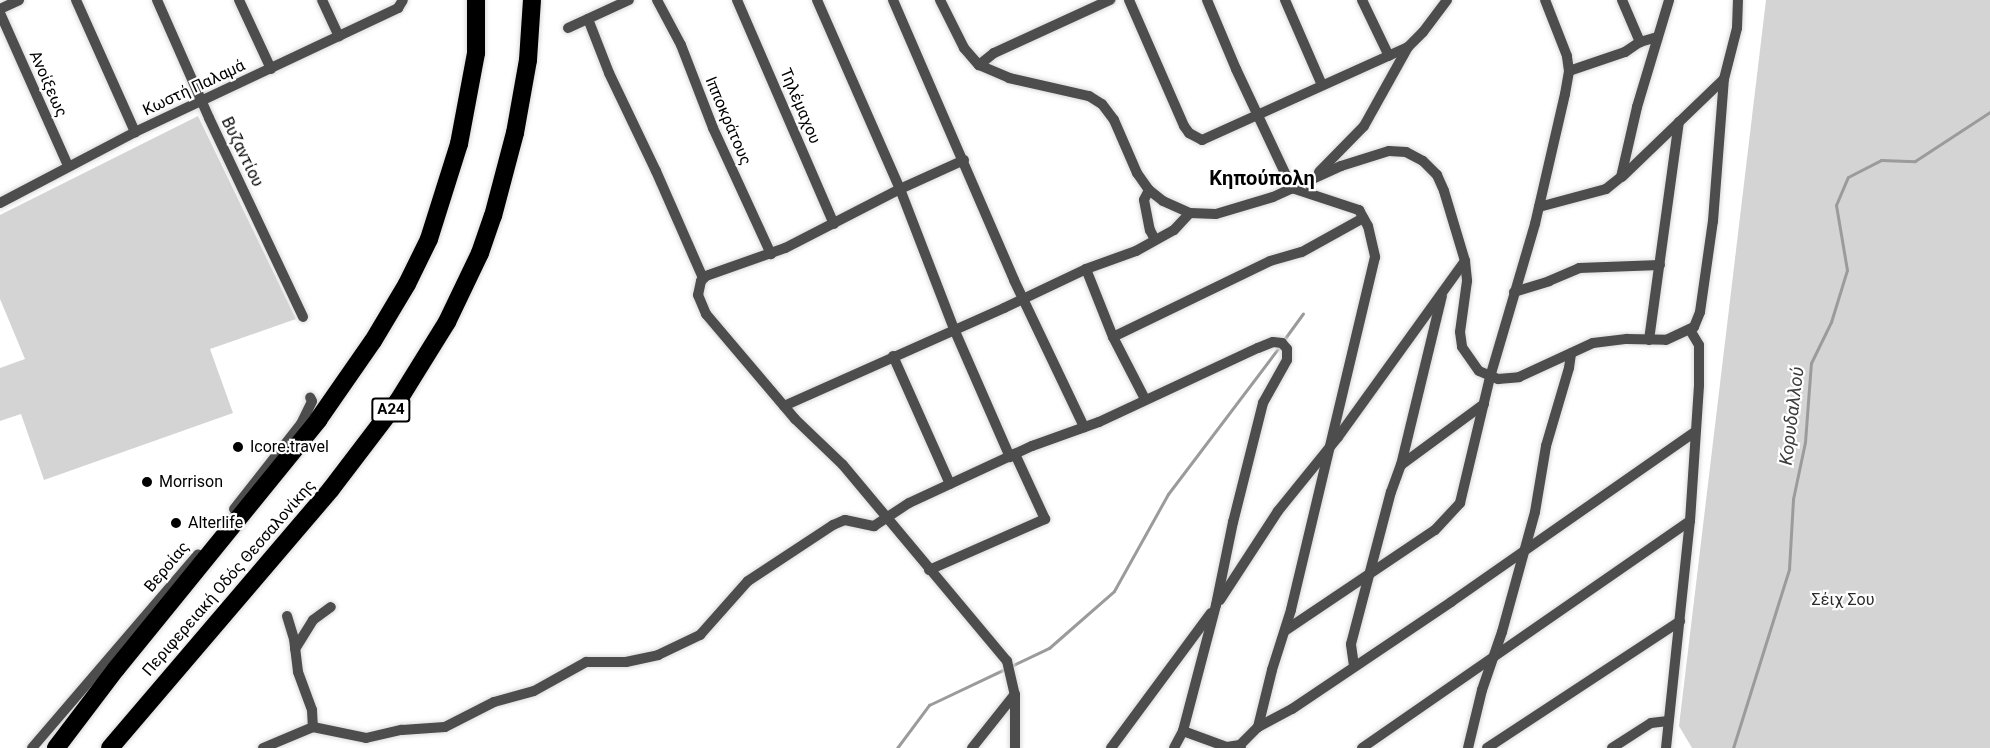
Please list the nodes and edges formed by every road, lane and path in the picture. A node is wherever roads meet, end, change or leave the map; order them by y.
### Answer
1 (19, 0) edge
2 (76, 0) edge
3 (158, 0) edge
4 (239, 0) edge
5 (322, 0) edge
6 (476, 0) edge
7 (532, 0) edge
8 (629, 0) edge
9 (657, 0) edge
10 (737, 0) edge
11 (817, 0) edge
12 (893, 0) edge
13 (940, 0) edge
14 (1110, 0) edge
15 (1129, 0) edge
16 (1207, 0) edge
17 (1285, 0) edge
18 (1362, 0) edge
19 (1446, 0) edge
20 (1545, 0) edge
21 (1622, 0) edge
22 (1669, 0) edge
23 (1738, 0) edge
24 (402, 2) edge
25 (1090, 4) edge
26 (0, 11) edge
27 (588, 19) junction
28 (568, 28) dead end
29 (339, 36) junction
30 (1657, 37) junction
31 (1640, 42) junction
32 (1408, 47) junction
33 (1389, 56) junction
34 (980, 65) junction
35 (271, 69) junction
36 (1569, 71) junction
37 (1724, 79) junction
38 (1322, 85) junction
39 (201, 102) junction
40 (1256, 114) junction
41 (1679, 122) junction
42 (135, 132) junction
43 (964, 160) junction
44 (68, 166) junction
45 (1621, 177) junction
46 (1312, 179) junction
47 (900, 189) junction
48 (1292, 189) junction
49 (1149, 190) junction
50 (0, 203) edge
51 (1539, 207) junction
52 (1190, 213) junction
53 (1363, 218) junction
54 (834, 224) junction
55 (1155, 240) junction
56 (771, 254) junction
57 (1465, 261) junction
58 (1660, 265) junction
59 (1086, 268) junction
60 (703, 278) junction
61 (1443, 291) junction
62 (1514, 292) junction
63 (1024, 298) junction
64 (303, 316) dead end
65 (954, 329) junction
66 (1690, 330) junction
67 (1113, 337) junction
68 (1649, 340) junction
69 (1571, 353) junction
70 (893, 356) junction
71 (1490, 377) junction
72 (310, 397) dead end
73 (1145, 399) junction
74 (1484, 404) junction
75 (784, 406) junction
76 (1084, 427) junction
77 (1695, 432) junction
78 (1328, 451) junction
79 (1013, 456) junction
80 (1401, 465) junction
81 (951, 484) junction
82 (886, 519) junction
83 (1690, 521) junction
84 (1525, 551) junction
85 (929, 570) junction
86 (1368, 576) junction
87 (1216, 605) junction
88 (332, 607) dead end
89 (287, 616) dead end
90 (1680, 621) junction
91 (1286, 630) junction
92 (295, 650) junction
93 (1495, 654) junction
94 (1354, 666) junction
95 (1015, 694) junction
96 (1668, 721) junction
97 (313, 727) junction
98 (1258, 727) junction
99 (1183, 730) junction
100 (1241, 746) edge
101 (1471, 746) edge
102 (32, 748) edge
103 (57, 748) edge
104 (110, 748) edge
105 (263, 748) edge
106 (972, 748) edge
107 (1015, 748) edge
108 (1111, 748) edge
109 (1174, 748) edge
110 (1362, 748) edge
111 (1487, 748) edge
112 (1612, 748) edge
113 (1666, 748) edge

1 - 26 street
2 - 42 street
3 - 39 street, Βυζαντίου
4 - 35 street
5 - 29 street
6 - 103 highway, Περιφερειακή Οδός Θεσσαλονίκης
7 - 104 highway, Περιφερειακή Οδός Θεσσαλονίκης / Α24
8 - 27 street
9 - 56 street, Ιπποκράτους
10 - 54 street, Τηλέμαχου
11 - 47 street
12 - 43 street
13 - 34 street
14 - 25 street
15 - 40 street
16 - 40 street
17 - 38 street
18 - 33 street
19 - 32 street
20 - 36 street
21 - 31 street
22 - 30 street
23 - 37 street
24 - 29 street, Κωστή Παλαμά
25 - 34 street
26 - 44 street, Ανοίξεως
27 - 28 street
27 - 60 street
29 - 35 street, Κωστή Παλαμά
30 - 31 street
30 - 45 street
31 - 36 street
32 - 33 street
32 - 46 street
33 - 38 street
34 - 49 street
35 - 39 street, Κωστή Παλαμά
36 - 51 street
37 - 41 street
37 - 66 street
38 - 40 street
39 - 42 street, Κωστή Παλαμά
39 - 64 street, Βυζαντίου
40 - 48 street
41 - 45 street
41 - 58 street
42 - 44 street, Κωστή Παλαμά
43 - 47 street
43 - 63 street
44 - 50 street, Κωστή Παλαμά
45 - 51 street
46 - 48 street
46 - 57 street
47 - 54 street
47 - 65 street
48 - 52 street
48 - 53 street
49 - 52 street
49 - 55 street
51 - 62 street
52 - 55 street
53 - 67 street
53 - 78 street
54 - 56 street
55 - 59 street
56 - 60 street
57 - 61 street
57 - 71 street
58 - 62 street
58 - 68 street
59 - 63 street
59 - 67 street
60 - 75 street
61 - 78 street
61 - 80 street
62 - 71 street
63 - 65 street
63 - 76 street
65 - 70 street
65 - 79 street
66 - 68 street
66 - 77 street
67 - 73 street
68 - 69 street
69 - 71 street
69 - 84 street
70 - 75 street
70 - 81 street
71 - 74 street
72 - 102 street, Βεροίας
73 - 76 street
73 - 87 street
74 - 80 street
74 - 86 street
75 - 82 street
76 - 79 street
77 - 83 street
77 - 84 street
78 - 87 street
78 - 91 street
79 - 81 street
79 - 85 street
80 - 86 street
81 - 82 street
82 - 85 street
82 - 97 street
83 - 90 street
83 - 93 street
84 - 93 street
84 - 94 street
85 - 95 street
86 - 91 street
86 - 94 street
87 - 99 street
87 - 108 street
88 - 92 street
89 - 92 street
90 - 96 street
90 - 111 street
91 - 98 street
92 - 97 street
93 - 101 street
93 - 110 street
94 - 98 street
95 - 106 street
95 - 107 street
96 - 112 street
96 - 113 street
97 - 105 street
98 - 100 street
99 - 100 street
99 - 109 street

